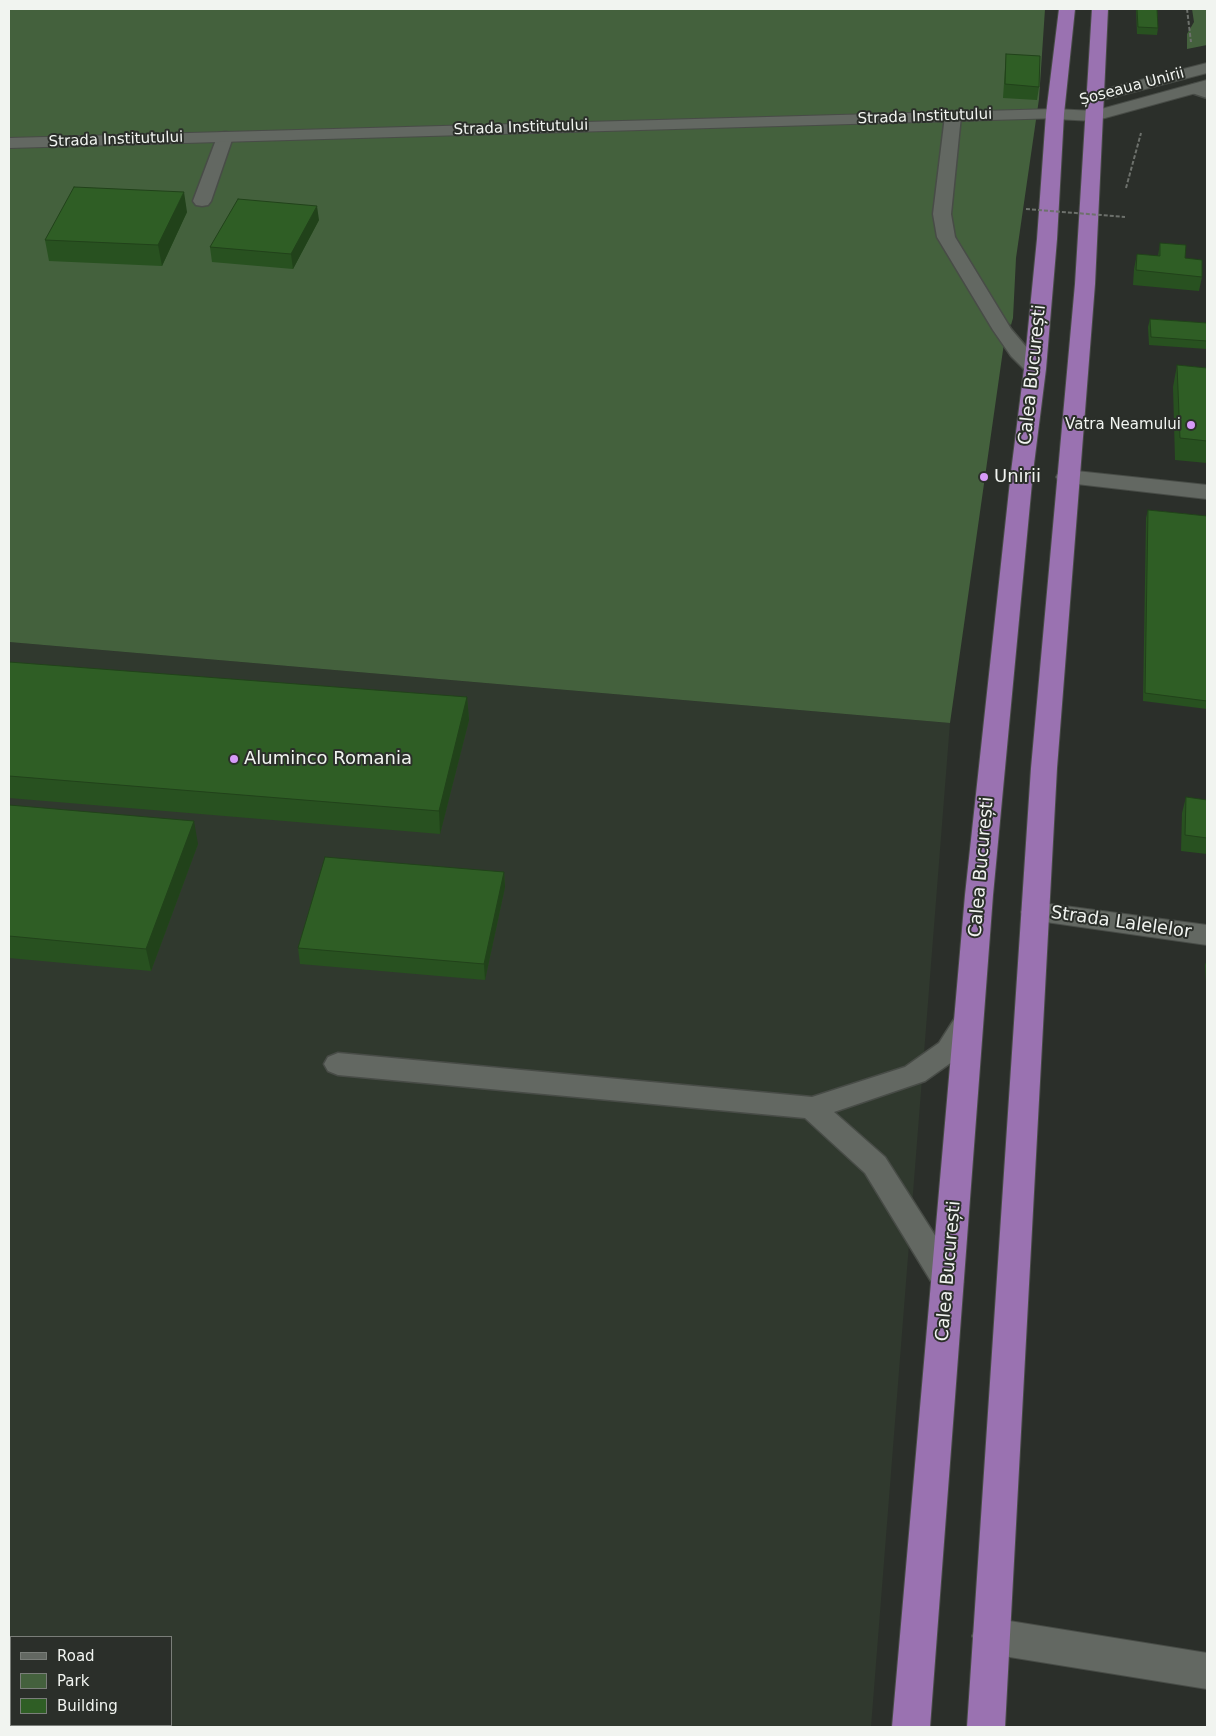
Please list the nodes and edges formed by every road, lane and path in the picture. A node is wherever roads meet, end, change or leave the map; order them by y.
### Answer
1 (1067, 9) edge
2 (1100, 9) edge
3 (1187, 9) edge
4 (1203, 68) edge
5 (1203, 89) edge
6 (1095, 106) junction
7 (1056, 110) junction
8 (1032, 113) joint
9 (953, 116) junction
10 (225, 137) junction
11 (9, 143) edge
12 (202, 201) dead end
13 (1026, 209) dead end
14 (1125, 217) dead end
15 (1035, 370) junction
16 (1067, 476) junction
17 (1207, 492) edge
18 (1035, 912) junction
19 (1207, 935) edge
20 (969, 1017) junction
21 (338, 1064) dead end
22 (812, 1108) junction
23 (948, 1282) junction
24 (991, 1636) junction
25 (1207, 1670) edge
26 (911, 1727) edge
27 (986, 1727) edge

1 - 7 highway, Calea București
2 - 6 highway
3 - 4 path
4 - 6 street, Șoseaua Unirii
5 - 6 street, Șoseaua Unirii
6 - 7 street, Șoseaua Unirii
6 - 16 highway
7 - 8 street, Șoseaua Unirii
7 - 15 highway, Calea București
8 - 9 street, Strada Institutului
9 - 10 street, Strada Institutului
9 - 15 lane
10 - 11 street, Strada Institutului
10 - 12 lane
13 - 14 path, bridge
15 - 20 highway, Calea București
16 - 17 street
16 - 18 highway
18 - 19 street, Strada Lalelelor
18 - 24 highway
20 - 22 lane
20 - 23 highway, Calea București
21 - 22 lane
22 - 23 lane
23 - 26 highway, Calea București
24 - 25 street
24 - 27 highway

